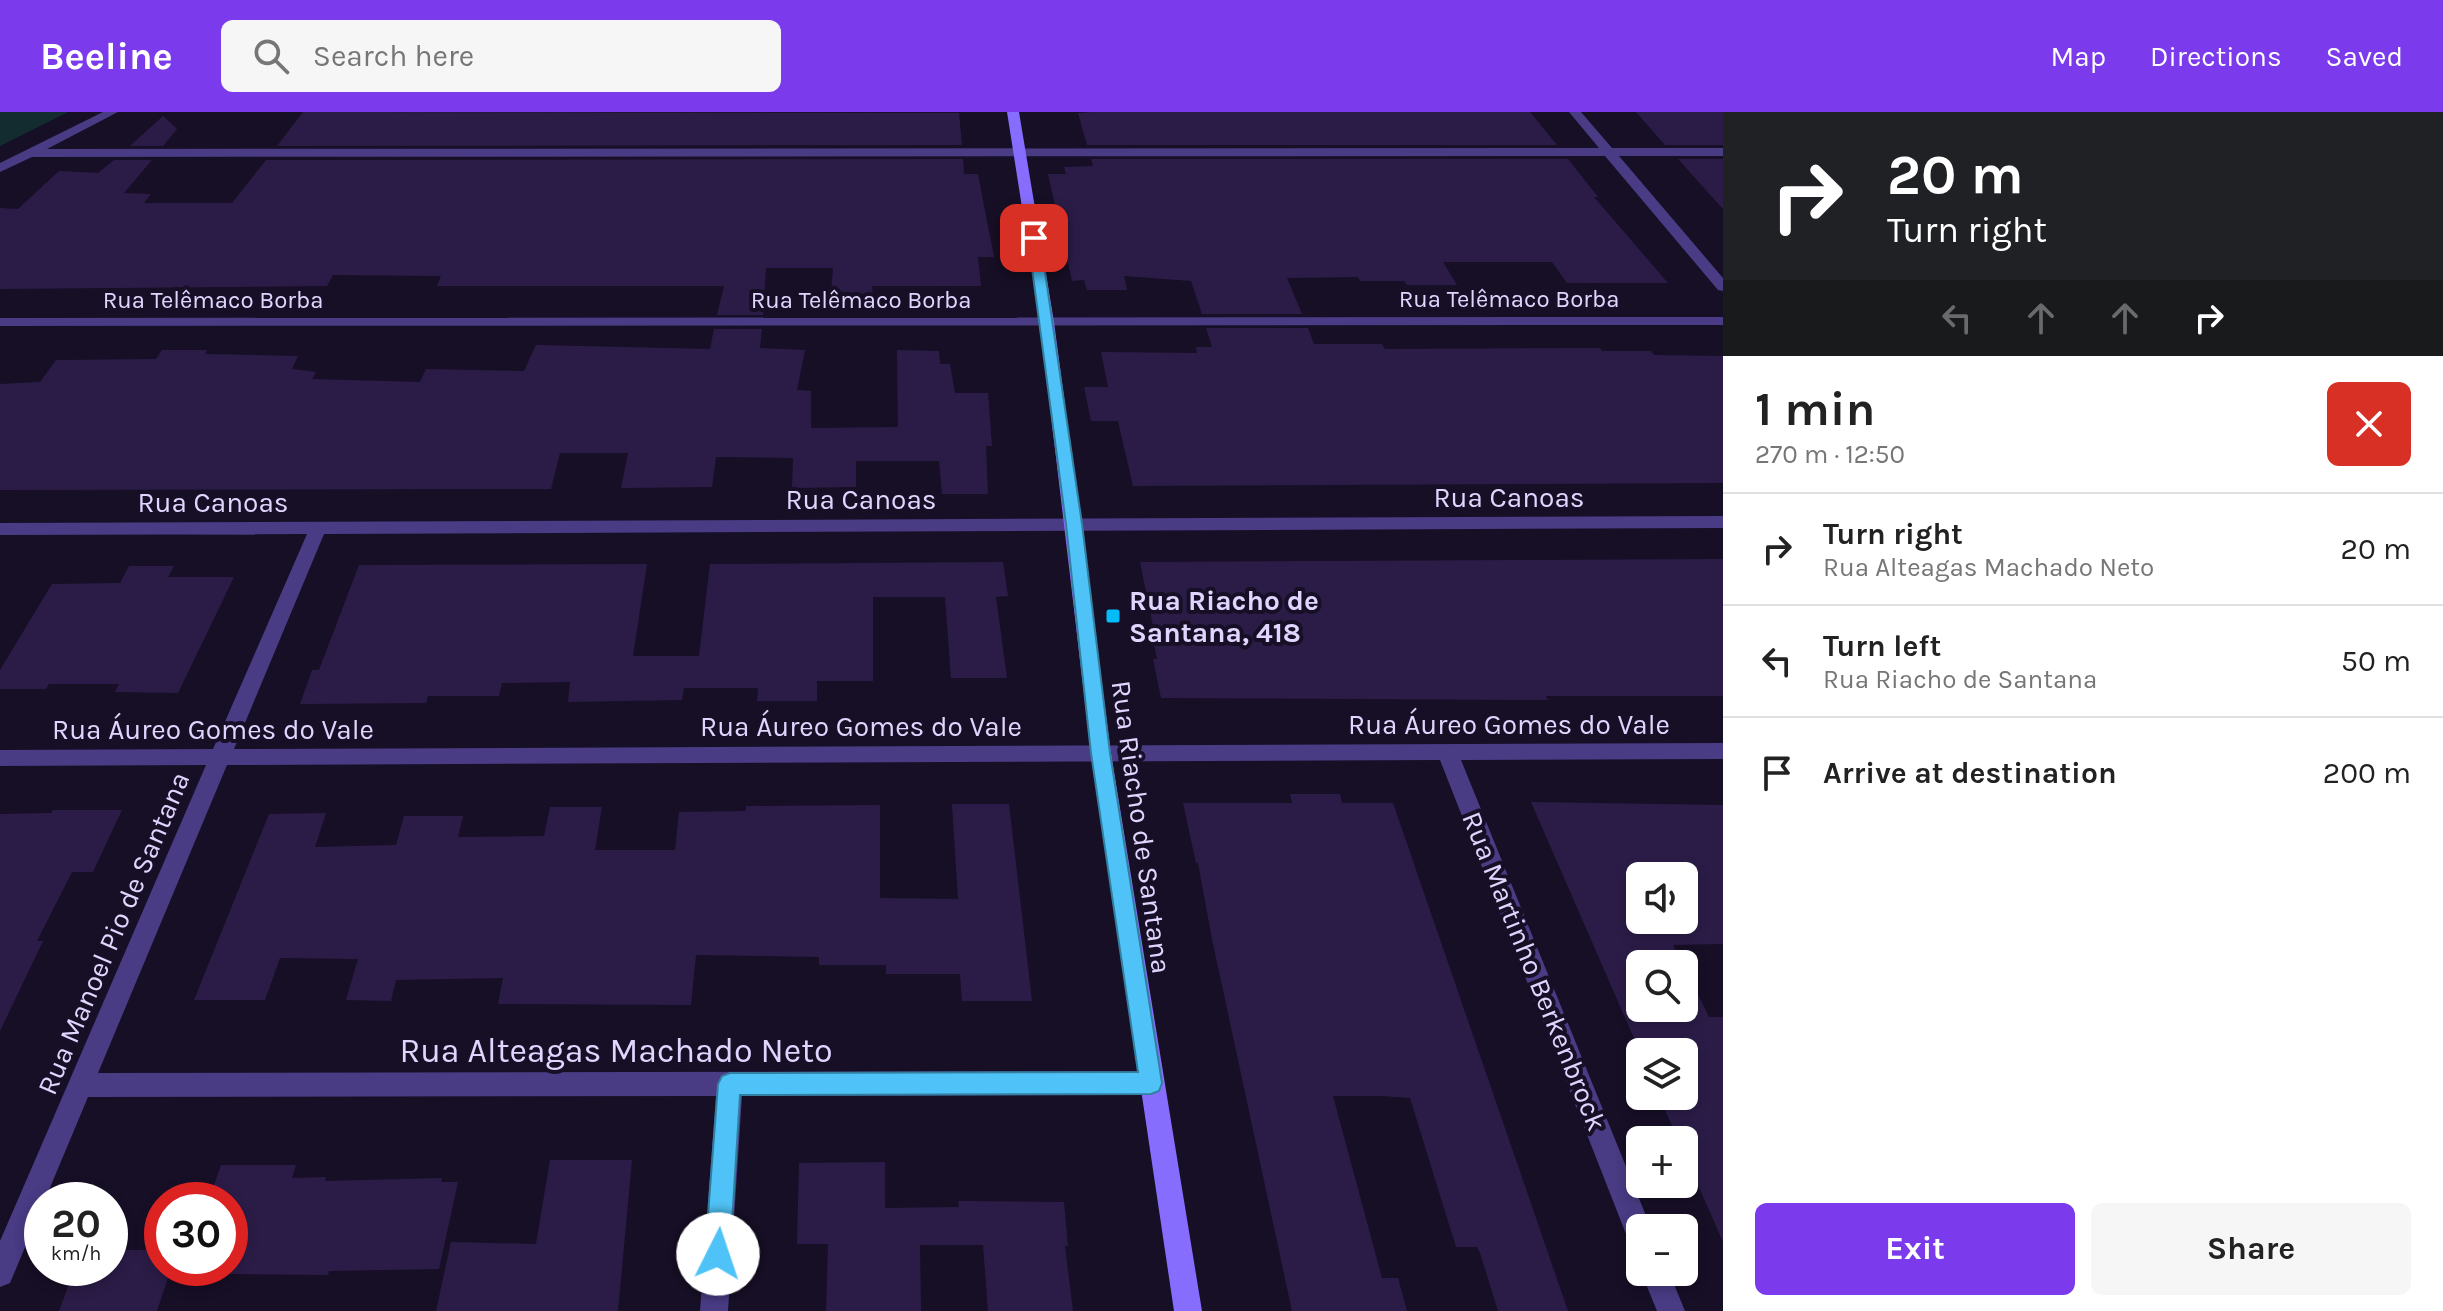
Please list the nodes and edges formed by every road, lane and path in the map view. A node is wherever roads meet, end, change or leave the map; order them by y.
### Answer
1 (112, 112) edge
2 (1013, 112) edge
3 (1575, 112) edge
4 (1609, 152) junction
5 (1723, 152) edge
6 (30, 153) junction
7 (1021, 154) junction
8 (0, 168) edge
9 (1723, 287) edge
10 (1723, 321) edge
11 (0, 322) edge
12 (1047, 322) junction
13 (1723, 522) edge
14 (1074, 524) junction
15 (318, 528) junction
16 (0, 529) edge
17 (1723, 751) edge
18 (1447, 752) junction
19 (1101, 753) junction
20 (220, 757) junction
21 (0, 758) edge
22 (1151, 1083) junction
23 (730, 1084) junction
24 (80, 1085) junction
25 (1632, 1214) edge
26 (0, 1273) edge
27 (1661, 1286) edge
28 (714, 1311) edge
29 (1188, 1311) edge
30 (1671, 1311) edge

1 - 6 street
2 - 7 street, Rua Riacho de Santana
3 - 4 street
4 - 5 street
4 - 7 street
4 - 9 street
6 - 7 street
6 - 8 street
7 - 12 street, Rua Riacho de Santana
10 - 12 street, Rua Telêmaco Borba
11 - 12 street, Rua Telêmaco Borba
12 - 14 street, Rua Riacho de Santana
13 - 14 street, Rua Canoas
14 - 15 street, Rua Canoas
14 - 19 street, Rua Riacho de Santana
15 - 16 street, Rua Canoas
15 - 20 street, Rua Manoel Pio de Santana
17 - 18 street, Rua Áureo Gomes do Vale
18 - 19 street, Rua Áureo Gomes do Vale
18 - 25 street, Rua Martinho Berkenbrock
19 - 20 street, Rua Áureo Gomes do Vale
19 - 22 street, Rua Riacho de Santana
20 - 21 street, Rua Áureo Gomes do Vale
20 - 24 street, Rua Manoel Pio de Santana
22 - 23 street, Rua Alteagas Machado Neto
22 - 29 street, Rua Riacho de Santana
23 - 24 street, Rua Alteagas Machado Neto
23 - 28 street
24 - 26 street, Rua Manoel Pio de Santana
27 - 30 street

